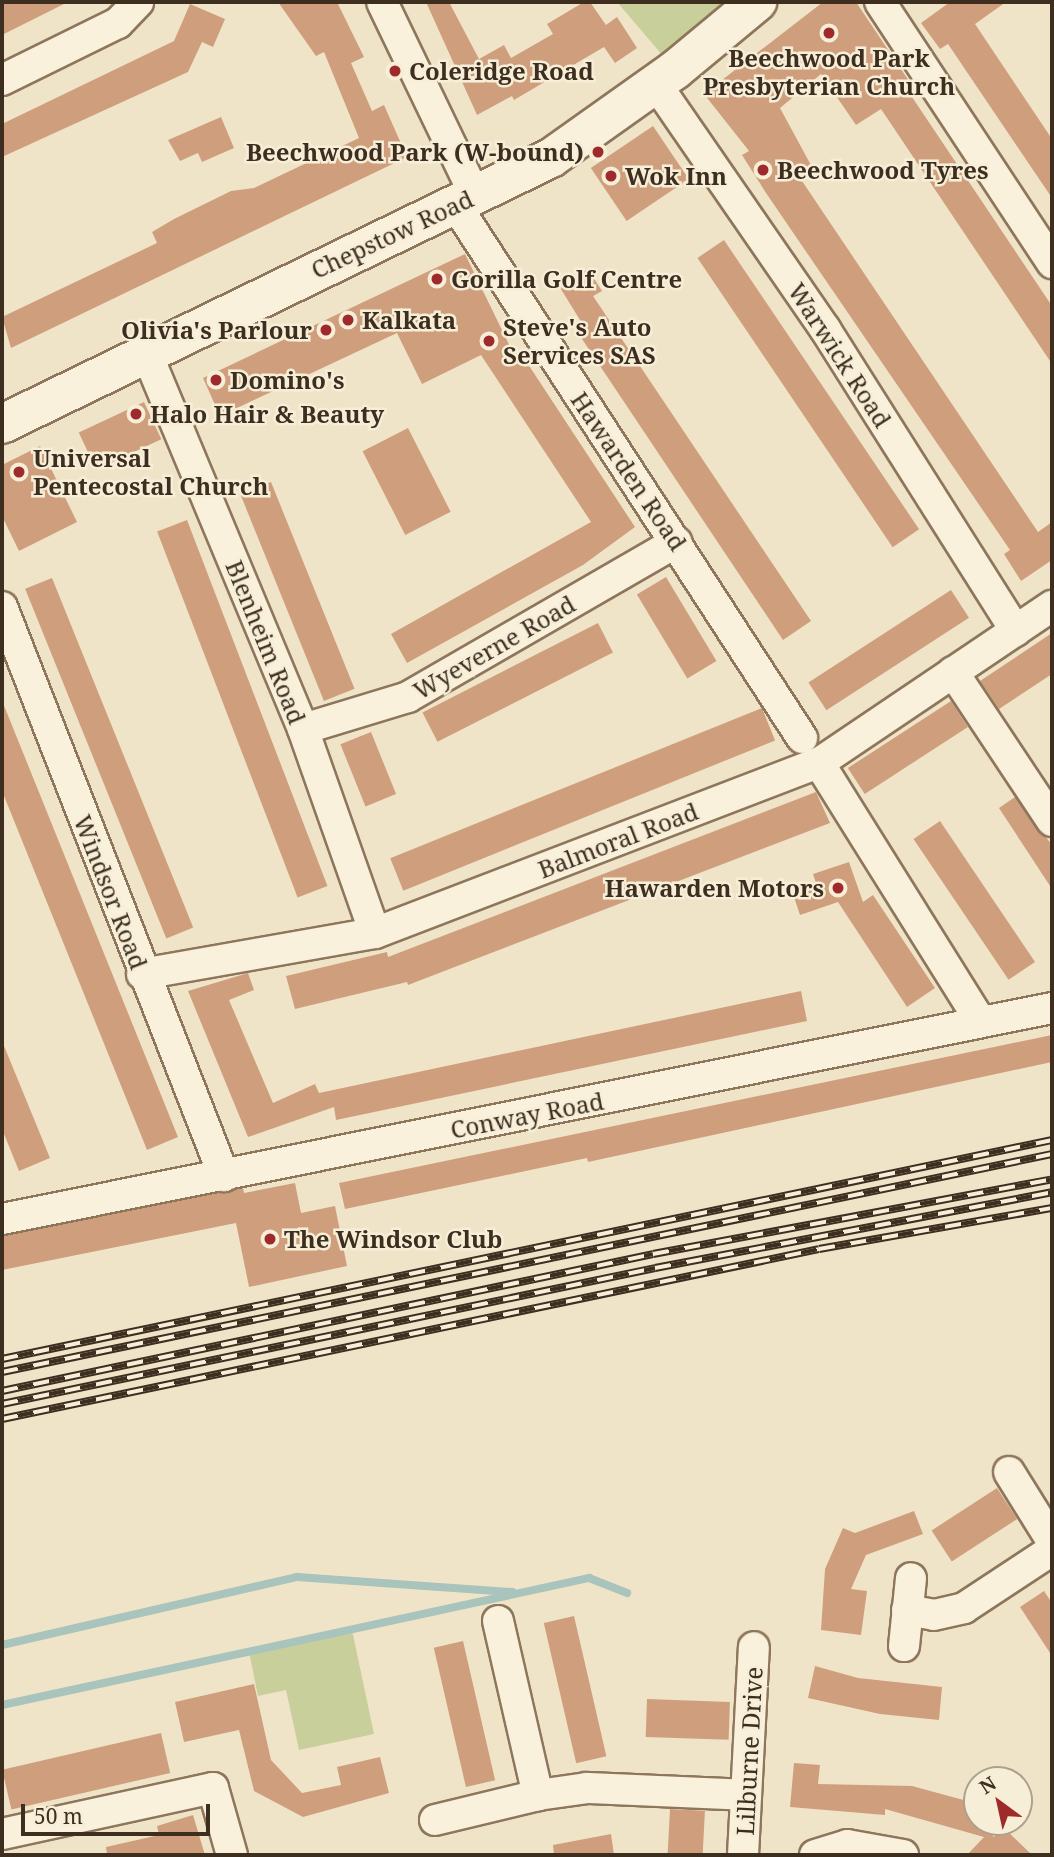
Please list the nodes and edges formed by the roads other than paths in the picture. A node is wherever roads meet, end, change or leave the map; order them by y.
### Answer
1 (138, 2) edge
2 (382, 2) edge
3 (757, 2) edge
4 (880, 2) edge
5 (2, 79) edge
6 (656, 84) junction
7 (465, 200) junction
8 (1052, 263) edge
9 (147, 354) junction
10 (2, 424) edge
11 (676, 542) junction
12 (1052, 606) edge
13 (2, 607) edge
14 (1016, 631) junction
15 (953, 672) junction
16 (303, 729) junction
17 (802, 738) dead end
18 (819, 763) junction
19 (1052, 821) edge
20 (375, 933) junction
21 (142, 974) junction
22 (1052, 1008) edge
23 (981, 1022) junction
24 (223, 1176) junction
25 (2, 1219) edge
26 (1009, 1472) dead end
27 (1052, 1541) edge
28 (1052, 1550) edge
29 (911, 1578) dead end
30 (907, 1610) junction
31 (498, 1621) dead end
32 (904, 1646) dead end
33 (754, 1647) dead end
34 (538, 1795) junction
35 (746, 1795) junction
36 (435, 1820) dead end
37 (2, 1833) edge
38 (232, 1855) edge
39 (743, 1855) edge
40 (815, 1855) edge
41 (904, 1855) edge

1 - 5 street
2 - 7 street
3 - 6 main road, Chepstow Road
4 - 8 street
6 - 7 main road, Chepstow Road
6 - 14 street, Warwick Road
7 - 9 main road, Chepstow Road
7 - 11 street, Hawarden Road
9 - 10 main road, Chepstow Road
9 - 16 street, Blenheim Road
11 - 16 street, Wyeverne Road
11 - 17 street, Hawarden Road
12 - 14 street, Balmoral Road
13 - 21 street, Windsor Road
14 - 15 street, Balmoral Road
15 - 18 street, Balmoral Road
15 - 19 street
16 - 20 street, Blenheim Road
18 - 20 street, Balmoral Road
18 - 23 street
20 - 21 street, Balmoral Road
21 - 24 street, Windsor Road
22 - 23 street, Conway Road
23 - 24 street, Conway Road
24 - 25 street, Conway Road
26 - 27 street
28 - 30 street
29 - 30 street
30 - 32 street
31 - 34 street
33 - 35 street, Lilburne Drive
34 - 35 street
34 - 36 street
35 - 39 street, Lilburne Drive
37 - 38 street
40 - 41 street

